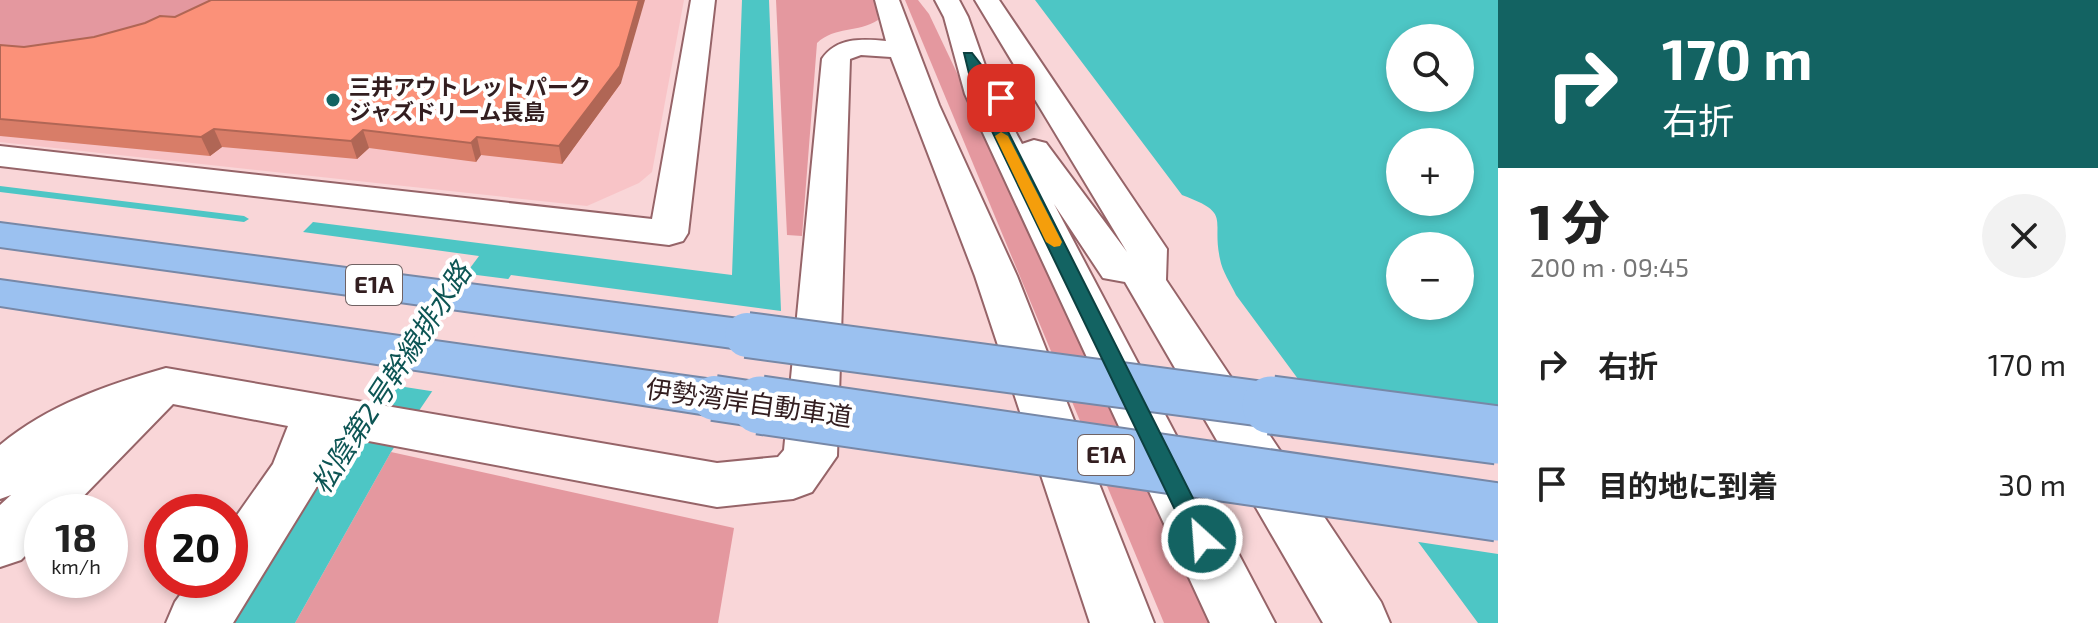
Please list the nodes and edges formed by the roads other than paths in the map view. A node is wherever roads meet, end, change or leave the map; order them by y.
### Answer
1 (703, 0) edge
2 (887, 0) edge
3 (924, 0) edge
4 (947, 0) edge
5 (987, 0) edge
6 (900, 50) junction
7 (968, 55) junction
8 (0, 156) edge
9 (0, 235) edge
10 (1145, 271) junction
11 (0, 293) edge
12 (166, 385) junction
13 (331, 414) junction
14 (1498, 435) edge
15 (0, 477) edge
16 (1498, 512) edge
17 (0, 542) edge
18 (248, 548) edge
19 (214, 598) edge
20 (198, 623) edge
21 (1122, 623) edge
22 (1243, 623) edge
23 (1358, 623) edge

1 - 8 street
2 - 6 street
3 - 7 street
4 - 7 street
5 - 10 street
6 - 13 street
6 - 21 street
7 - 10 street
7 - 22 street
9 - 14 highway, E1A, bridge
10 - 23 street
11 - 16 highway, 伊勢湾岸自動車道 / E1A, bridge
12 - 13 street
12 - 15 street
12 - 17 street
13 - 18 street
19 - 20 street

